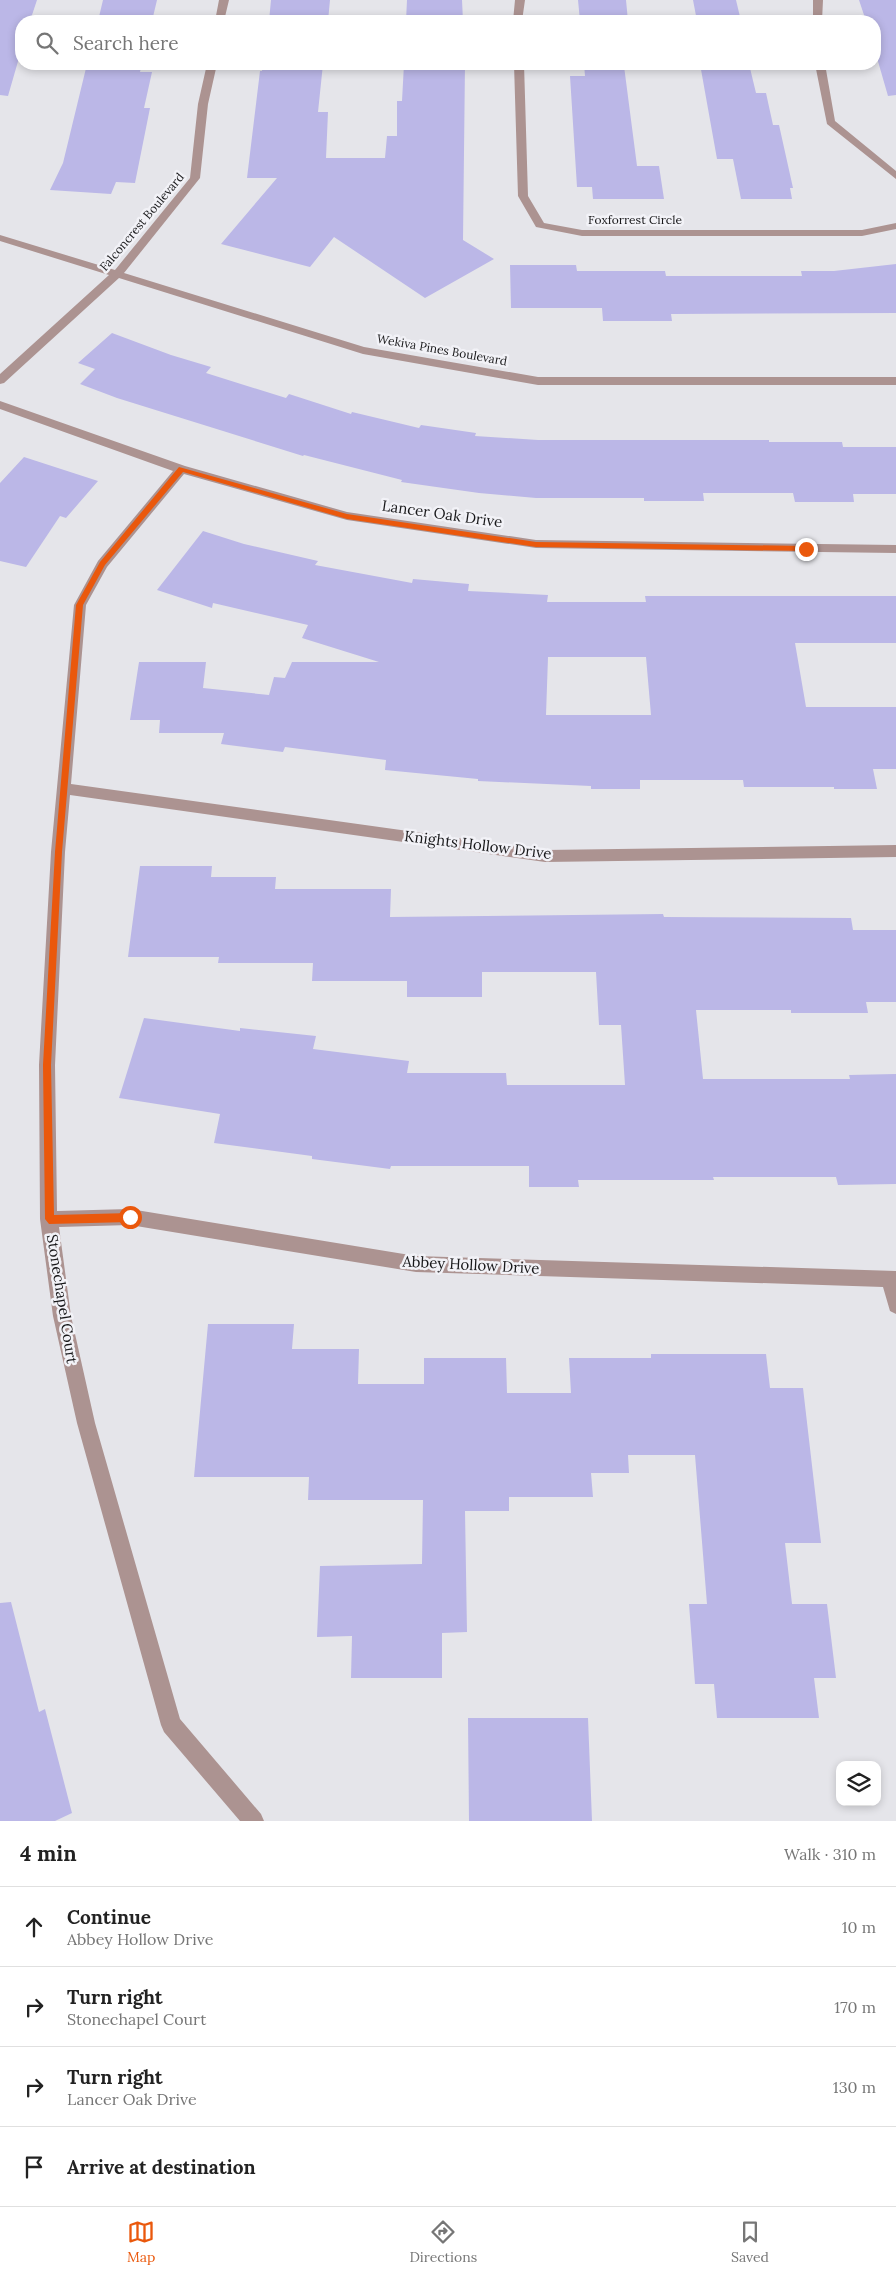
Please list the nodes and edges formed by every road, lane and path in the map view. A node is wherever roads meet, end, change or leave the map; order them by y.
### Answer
1 (224, 0) edge
2 (520, 0) edge
3 (818, 0) edge
4 (221, 15) edge
5 (519, 15) edge
6 (818, 15) edge
7 (211, 70) edge
8 (519, 70) edge
9 (821, 70) edge
10 (896, 176) edge
11 (896, 226) edge
12 (0, 238) edge
13 (118, 273) junction
14 (0, 380) edge
15 (896, 381) edge
16 (0, 404) edge
17 (181, 469) junction
18 (896, 549) edge
19 (64, 788) junction
20 (896, 851) edge
21 (49, 1219) junction
22 (893, 1280) edge
23 (896, 1305) edge
24 (254, 1821) edge

1 - 4 street
2 - 5 street
3 - 6 street
7 - 13 street, Falconcrest Boulevard
8 - 11 street, Foxforrest Circle
9 - 10 street
12 - 13 street, Wekiva Pines Boulevard
13 - 14 street, Falconcrest Boulevard
13 - 15 street, Wekiva Pines Boulevard
16 - 17 street, Lancer Oak Drive
17 - 18 street, Lancer Oak Drive
17 - 19 street, Stonechapel Court
19 - 20 street, Knights Hollow Drive
19 - 21 street, Stonechapel Court
21 - 22 street, Abbey Hollow Drive
21 - 24 street, Stonechapel Court
22 - 23 street

